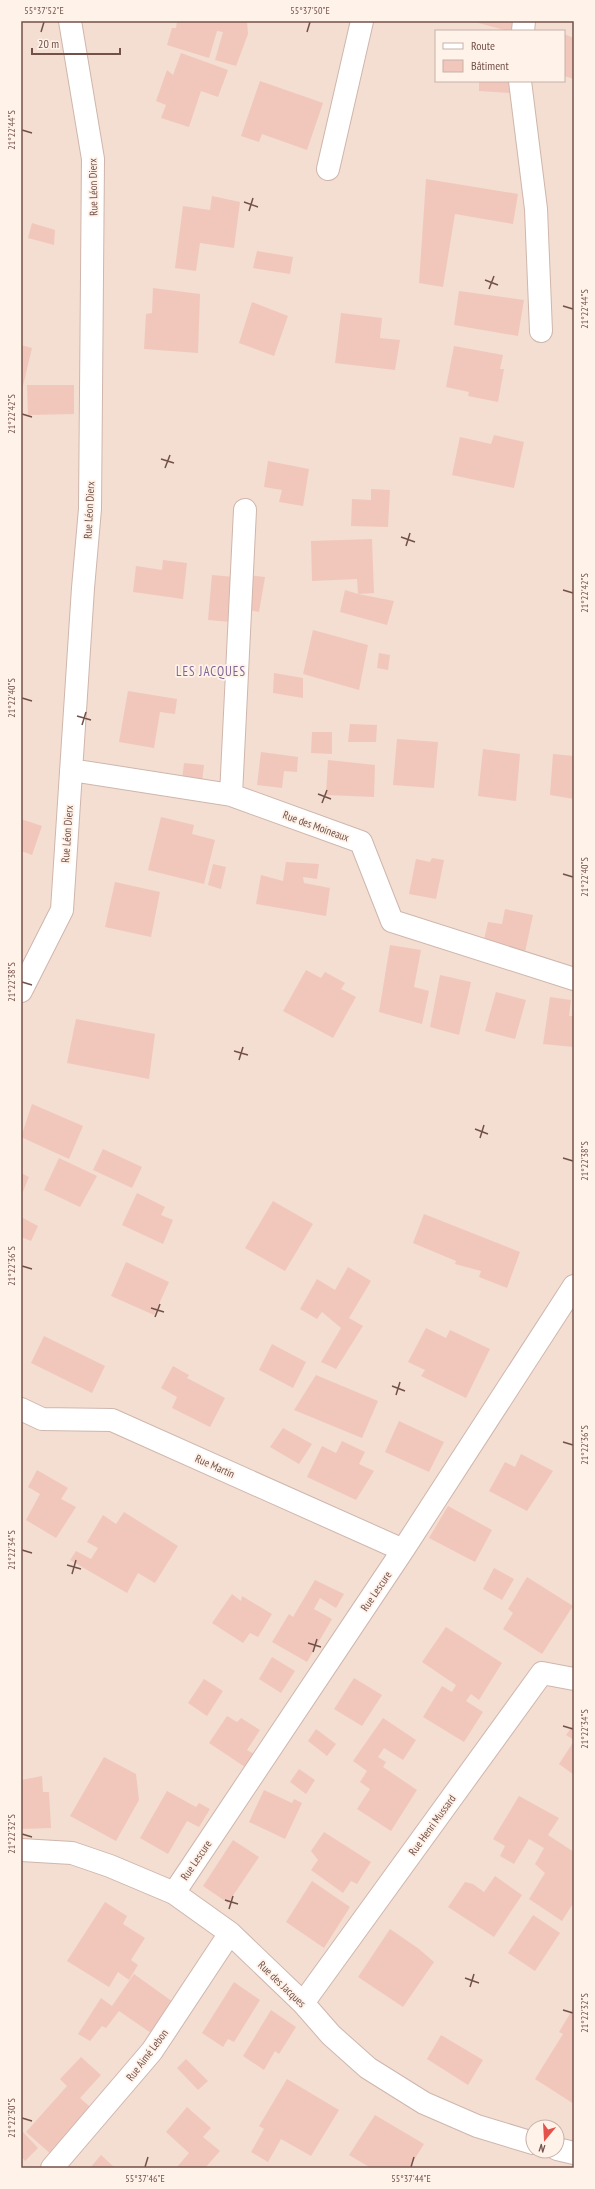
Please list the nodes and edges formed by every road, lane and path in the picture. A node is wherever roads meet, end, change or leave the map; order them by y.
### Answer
1 (70, 21) edge
2 (362, 21) edge
3 (520, 82) edge
4 (328, 169) dead end
5 (541, 331) dead end
6 (245, 510) dead end
7 (71, 770) junction
8 (231, 795) junction
9 (574, 979) edge
10 (21, 991) edge
11 (574, 1286) edge
12 (21, 1409) edge
13 (403, 1550) junction
14 (574, 1679) edge
15 (21, 1850) edge
16 (174, 1893) junction
17 (230, 1933) junction
18 (303, 2003) junction
19 (525, 2141) edge
20 (52, 2168) edge

1 - 7 street, Rue Léon Dierx
2 - 4 street
3 - 5 street
6 - 8 street
7 - 8 street, Rue des Moineaux
7 - 10 street, Rue Léon Dierx
8 - 9 street, Rue des Moineaux
11 - 13 street, Rue Lescure
12 - 13 street, Rue Martin
13 - 16 street, Rue Lescure
14 - 18 street, Rue Henri Mussard
15 - 16 street, Rue des Jacques
16 - 17 street, Rue des Jacques
17 - 18 street, Rue des Jacques
17 - 20 street, Rue Aimé Lebon
18 - 19 street, Rue des Jacques

